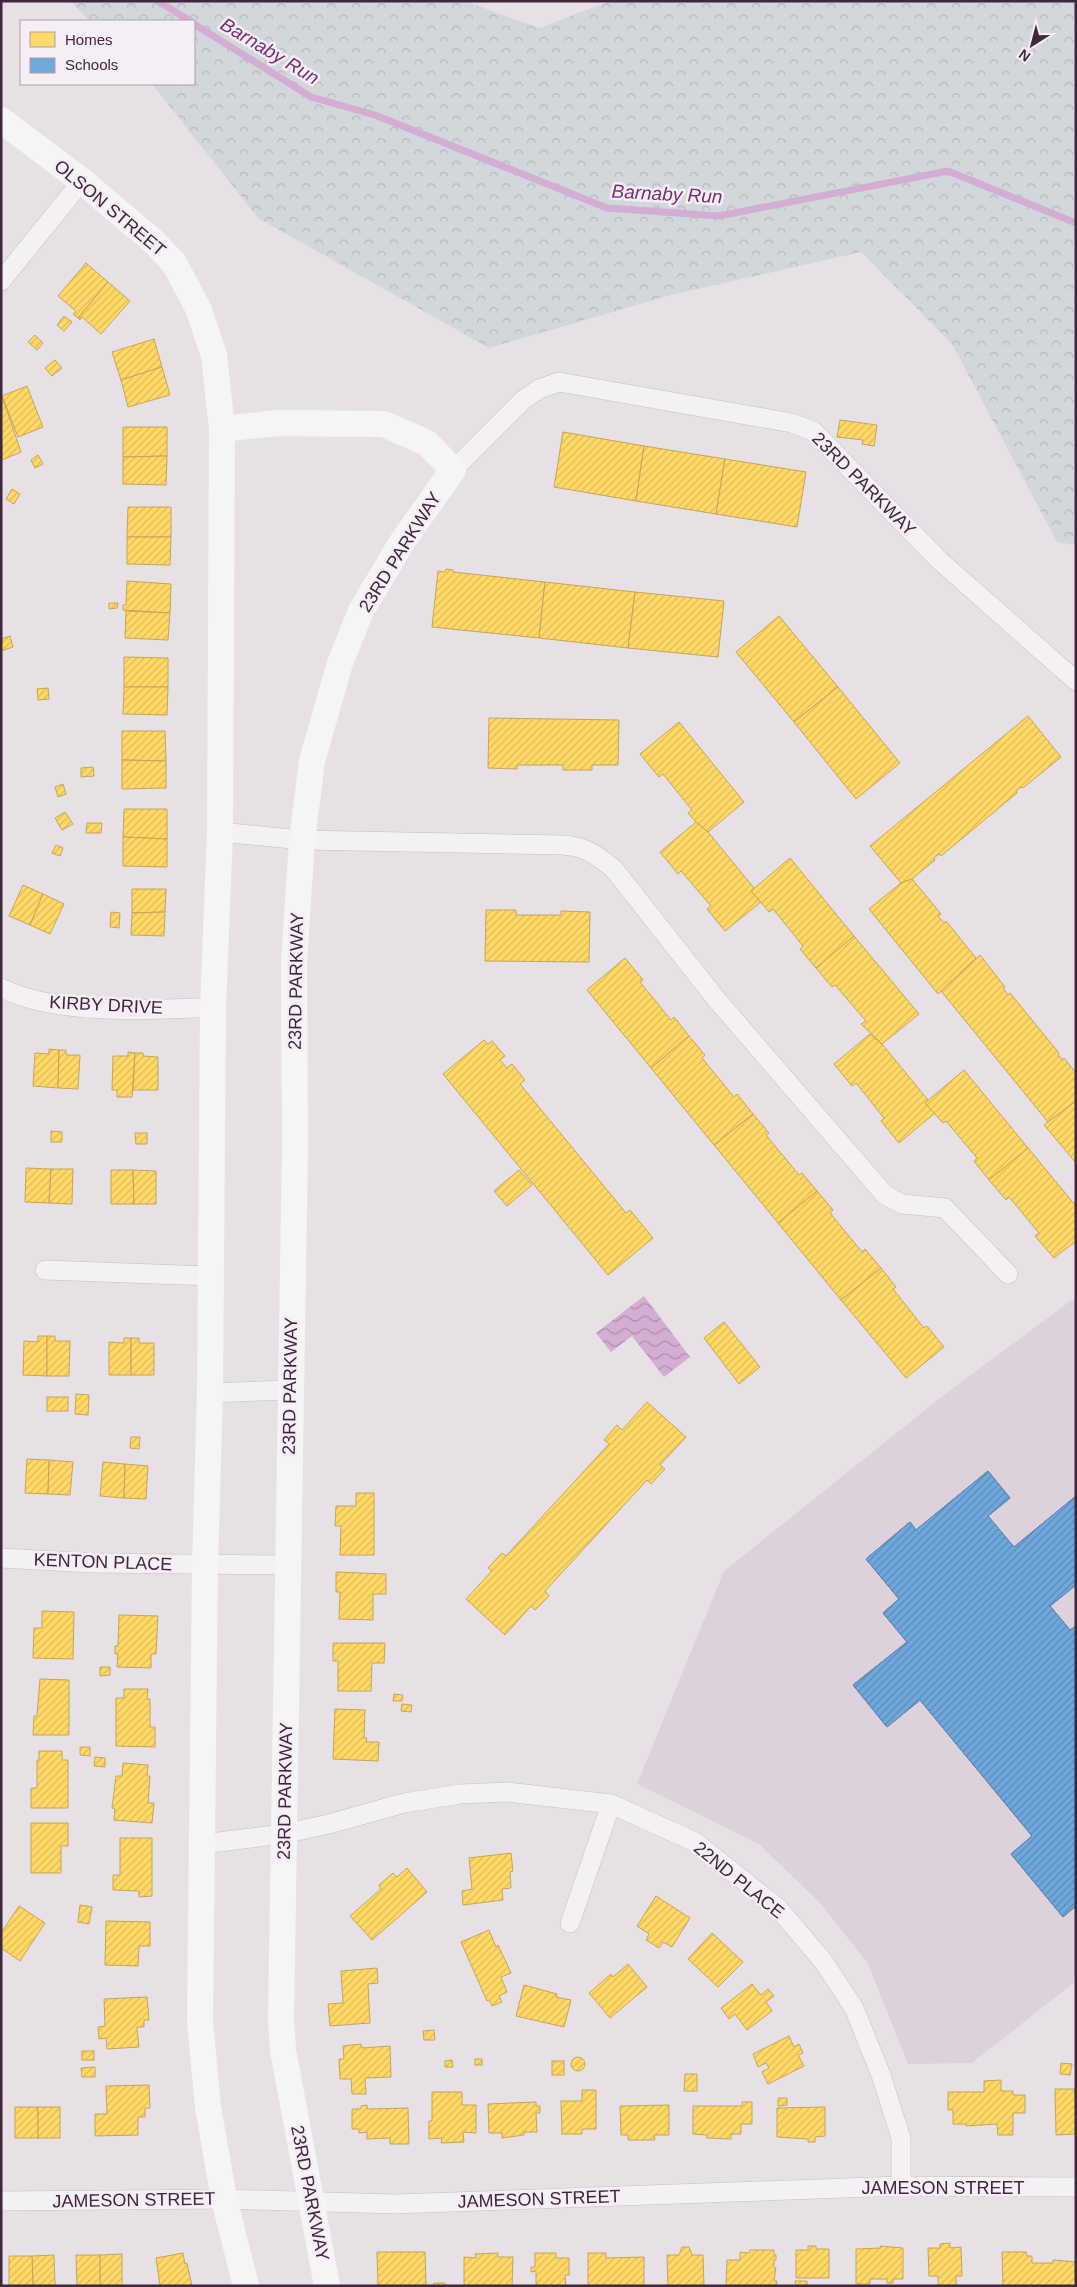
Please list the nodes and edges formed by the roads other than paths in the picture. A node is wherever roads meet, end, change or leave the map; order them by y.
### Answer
1 (1, 120) edge
2 (82, 181) junction
3 (1, 281) edge
4 (222, 429) junction
5 (452, 470) junction
6 (1076, 680) edge
7 (220, 832) junction
8 (302, 840) junction
9 (1, 988) edge
10 (212, 1007) junction
11 (45, 1270) dead end
12 (1008, 1274) dead end
13 (210, 1276) junction
14 (290, 1390) junction
15 (210, 1393) junction
16 (1, 1558) edge
17 (205, 1565) junction
18 (288, 1566) junction
19 (611, 1804) junction
20 (283, 1834) junction
21 (202, 1844) junction
22 (570, 1923) dead end
23 (901, 2186) junction
24 (1076, 2187) edge
25 (224, 2199) junction
26 (1, 2201) edge
27 (312, 2203) junction
28 (246, 2286) edge
29 (328, 2286) edge

1 - 2 street, OLSON STREET
2 - 3 street
2 - 4 street, OLSON STREET
4 - 5 street
4 - 7 street
5 - 6 street, 23RD PARKWAY
5 - 8 street, 23RD PARKWAY
7 - 8 street
7 - 10 street
8 - 12 street
8 - 14 street, 23RD PARKWAY
9 - 10 street, KIRBY DRIVE
10 - 13 street
11 - 13 street
13 - 15 street
14 - 15 street
14 - 18 street, 23RD PARKWAY
15 - 17 street
16 - 17 street, KENTON PLACE
17 - 18 street, KENTON PLACE
17 - 21 street
18 - 20 street, 23RD PARKWAY
19 - 20 street, 22ND PLACE
19 - 22 street
19 - 23 street, 22ND PLACE
20 - 21 street, 22ND PLACE
20 - 27 street, 23RD PARKWAY
21 - 25 street
23 - 24 street, JAMESON STREET
23 - 27 street, JAMESON STREET
25 - 26 street, JAMESON STREET
25 - 27 street, JAMESON STREET
25 - 28 street
27 - 29 street, 23RD PARKWAY

